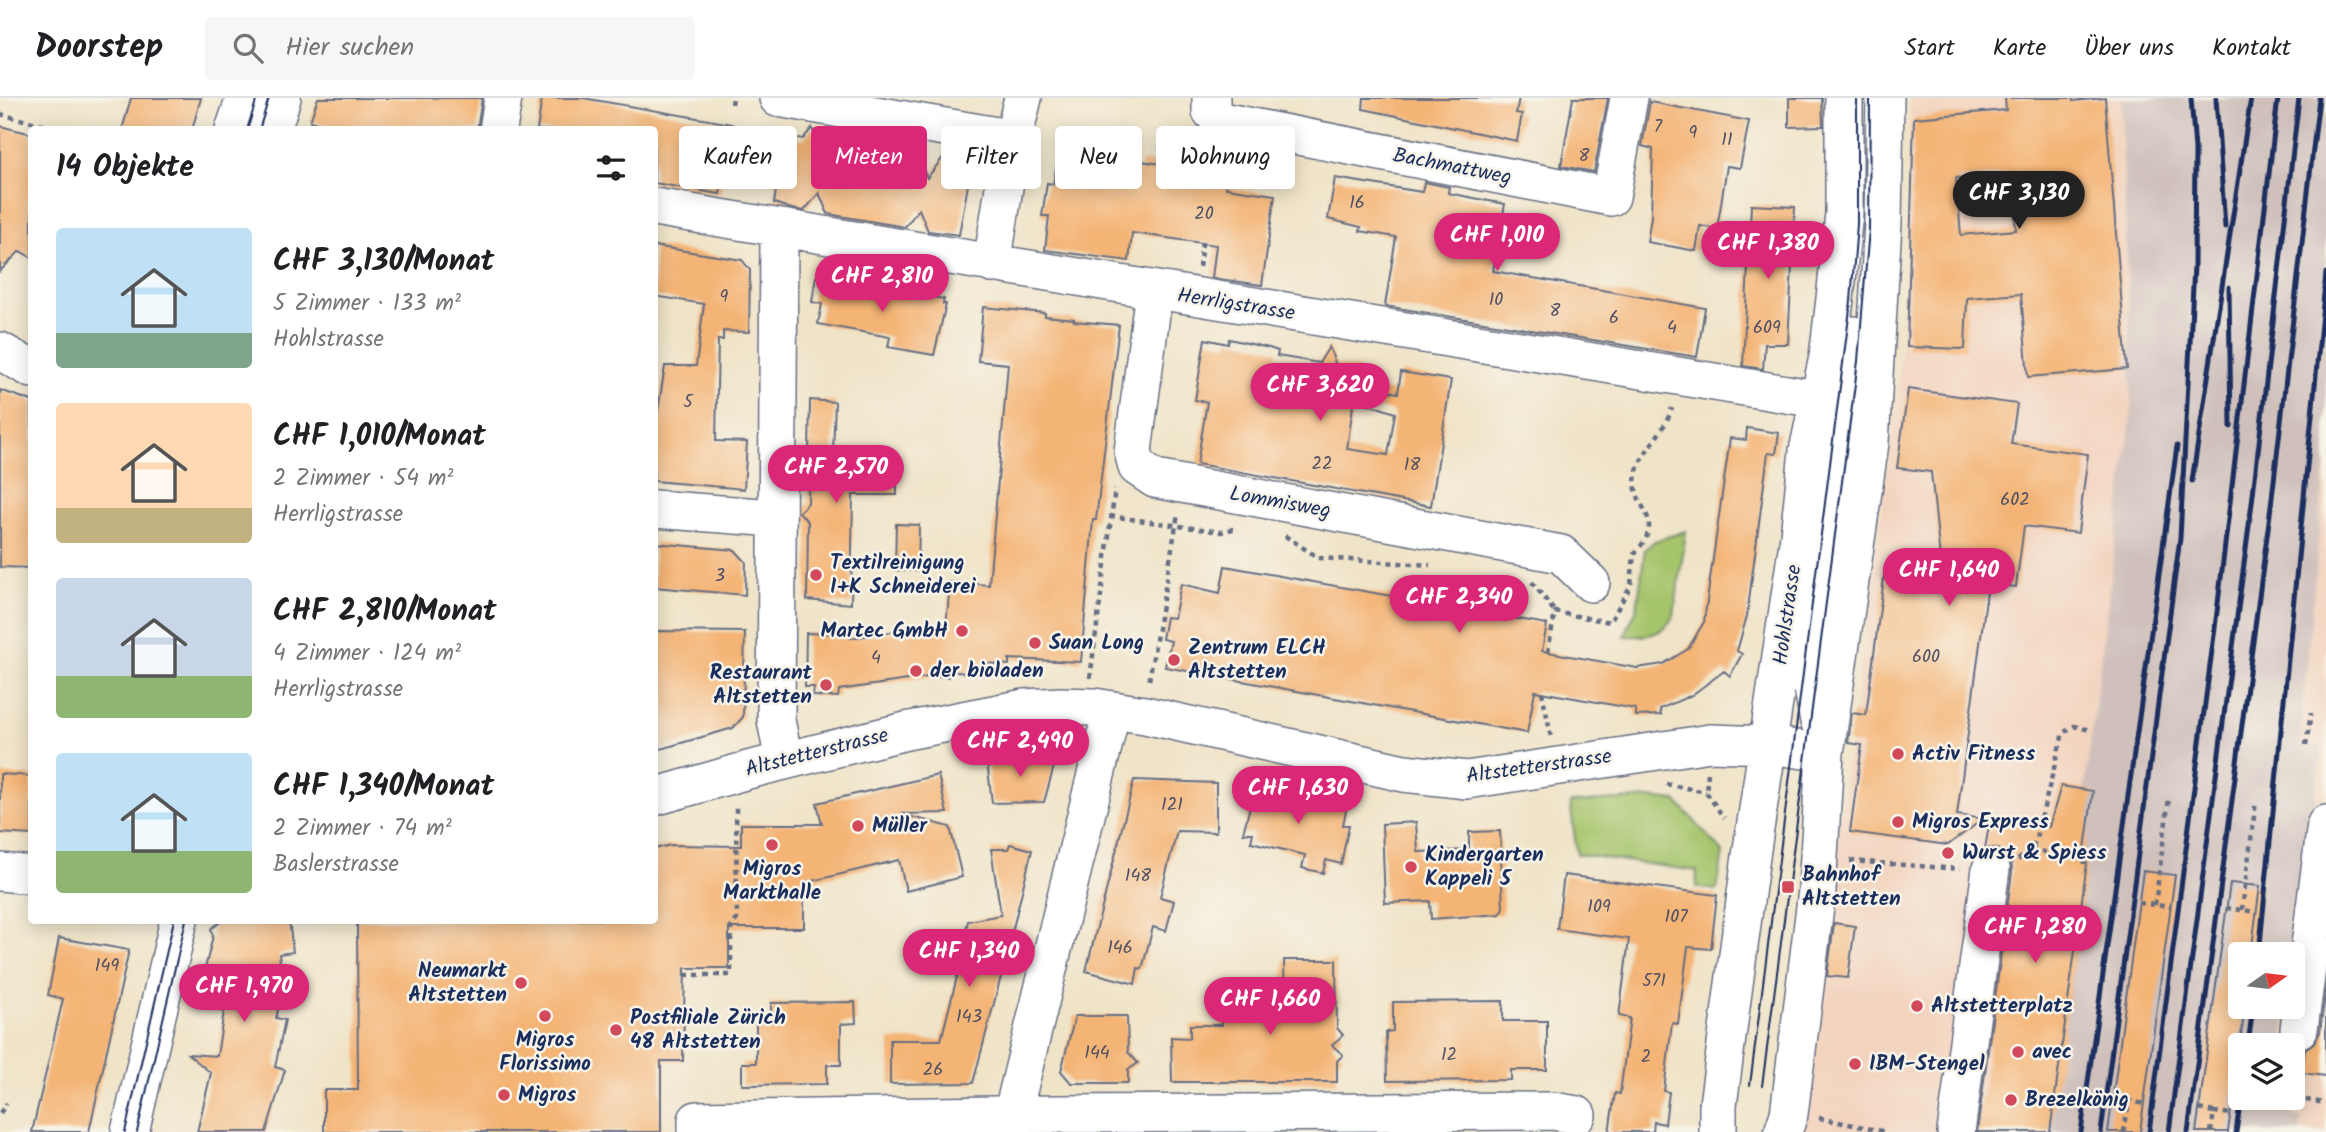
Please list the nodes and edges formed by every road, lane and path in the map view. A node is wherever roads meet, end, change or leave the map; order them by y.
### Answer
1 (245, 98) edge
2 (282, 98) edge
3 (503, 98) edge
4 (778, 98) edge
5 (1023, 98) edge
6 (1211, 98) edge
7 (1629, 98) edge
8 (1844, 98) edge
9 (1864, 98) edge
10 (1885, 98) edge
11 (0, 114) edge
12 (48, 126) edge
13 (235, 126) edge
14 (273, 126) edge
15 (499, 126) edge
16 (941, 126) edge
17 (1017, 126) edge
18 (1005, 189) edge
19 (658, 208) edge
20 (779, 229) junction
21 (992, 264) junction
22 (1154, 291) junction
23 (0, 351) edge
24 (28, 367) edge
25 (1675, 398) dead end
26 (1817, 399) junction
27 (1137, 467) junction
28 (1183, 486) junction
29 (658, 509) edge
30 (1110, 516) junction
31 (776, 518) junction
32 (1177, 524) junction
33 (1241, 527) dead end
34 (1281, 534) dead end
35 (1433, 565) dead end
36 (1519, 579) dead end
37 (1591, 583) dead end
38 (1555, 612) junction
39 (1549, 652) dead end
40 (1809, 667) junction
41 (1090, 670) dead end
42 (1149, 680) dead end
43 (1542, 692) dead end
44 (1112, 710) junction
45 (2311, 713) dead end
46 (2090, 730) dead end
47 (1553, 740) dead end
48 (1769, 745) junction
49 (2306, 745) dead end
50 (1825, 753) junction
51 (783, 761) junction
52 (1661, 783) dead end
53 (1707, 784) dead end
54 (658, 796) edge
55 (2169, 798) dead end
56 (2256, 801) dead end
57 (736, 803) dead end
58 (2326, 824) edge
59 (2031, 850) junction
60 (2088, 859) dead end
61 (1849, 861) dead end
62 (1991, 869) junction
63 (0, 872) edge
64 (28, 875) edge
65 (2139, 903) dead end
66 (2155, 905) junction
67 (2171, 907) dead end
68 (2226, 908) dead end
69 (2242, 910) junction
70 (2257, 912) dead end
71 (178, 924) edge
72 (685, 975) dead end
73 (2299, 1028) dead end
74 (2112, 1099) dead end
75 (2305, 1100) edge
76 (2129, 1101) junction
77 (7, 1102) dead end
78 (2326, 1103) edge
79 (2145, 1104) dead end
80 (2199, 1109) dead end
81 (2214, 1112) junction
82 (0, 1113) edge
83 (2232, 1114) dead end
84 (1577, 1115) dead end
85 (1817, 1118) dead end
86 (1010, 1124) edge
87 (705, 1126) edge
88 (130, 1132) edge
89 (1718, 1132) edge
90 (1783, 1132) edge
91 (1886, 1132) edge
92 (1956, 1132) edge
93 (2124, 1132) edge
94 (2211, 1132) edge

1 - 13 street
2 - 14 street
3 - 15 street
4 - 16 street
5 - 17 street
6 - 7 street, Bachmattweg
8 - 26 street, Hohlstrasse
9 - 40 street
10 - 50 street
11 - 12 path
18 - 21 street
19 - 20 street, Herrligstrasse
20 - 21 street, Herrligstrasse
20 - 31 street
21 - 22 street, Herrligstrasse
22 - 26 street, Herrligstrasse
22 - 27 street
23 - 24 street
25 - 38 path
26 - 48 street, Hohlstrasse
27 - 28 street, Lommisweg
27 - 30 path
28 - 32 path
28 - 37 street, Lommisweg
29 - 31 street
30 - 32 path
30 - 41 path
31 - 51 street
32 - 33 path
32 - 42 path
34 - 35 path
36 - 38 path
38 - 39 path
40 - 48 street
40 - 50 street
43 - 47 path
44 - 48 street, Altstetterstrasse
44 - 51 street, Altstetterstrasse
44 - 86 street
45 - 49 path
46 - 59 path
48 - 50 street, Altstetterstrasse
48 - 89 street, Hohlstrasse
50 - 90 street
51 - 54 street, Altstetterstrasse
52 - 53 path
55 - 66 path
56 - 69 path
57 - 72 path
58 - 73 street
59 - 60 path
59 - 62 path
61 - 62 path
62 - 92 street
63 - 64 street
65 - 66 path
66 - 67 path
68 - 69 path
69 - 70 path
71 - 88 street
74 - 76 path
75 - 78 path
76 - 79 path
76 - 93 path
77 - 82 path
80 - 81 path
81 - 83 path
81 - 94 path
84 - 86 street
85 - 91 path
86 - 87 street

